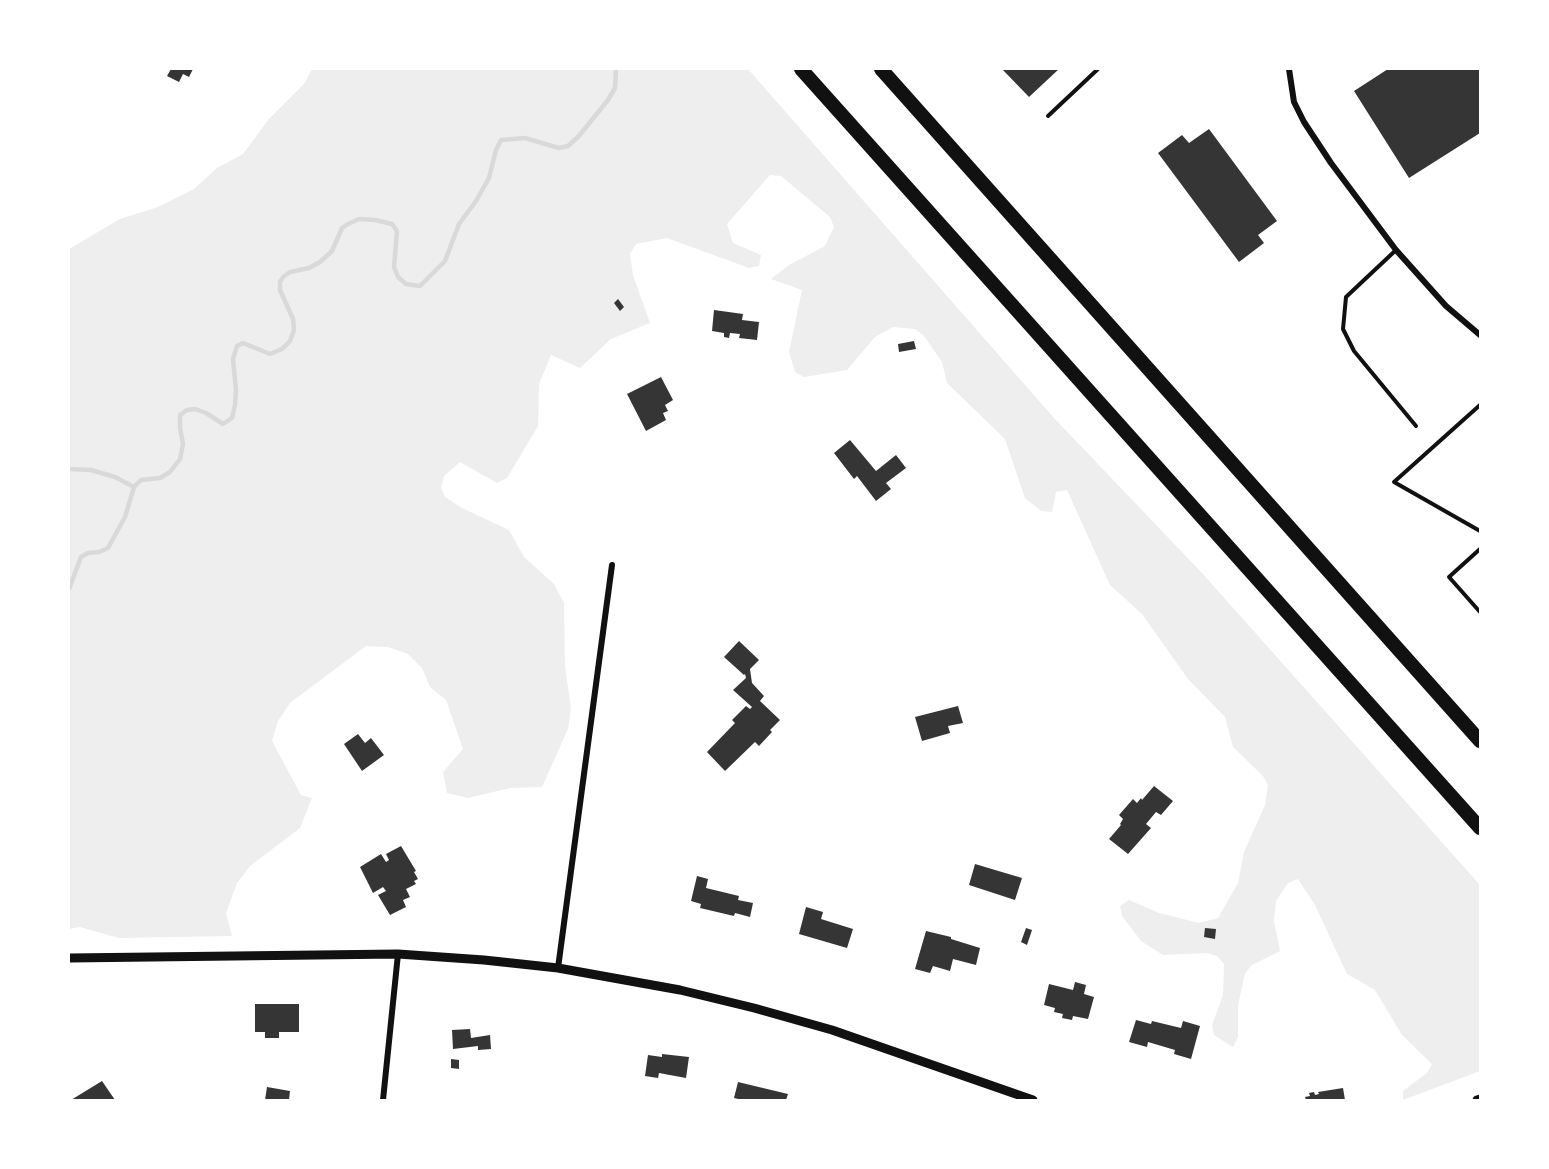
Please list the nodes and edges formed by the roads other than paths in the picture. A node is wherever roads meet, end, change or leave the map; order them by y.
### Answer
1 (801, 69) edge
2 (881, 69) edge
3 (1098, 69) edge
4 (1289, 69) edge
5 (1048, 116) dead end
6 (1396, 250) junction
7 (1480, 335) edge
8 (1480, 405) edge
9 (1416, 426) dead end
10 (1480, 531) edge
11 (1480, 549) edge
12 (612, 565) dead end
13 (1480, 612) edge
14 (1480, 741) edge
15 (1480, 828) edge
16 (398, 954) junction
17 (69, 958) edge
18 (558, 968) junction
19 (383, 1100) edge
20 (1033, 1100) edge

1 - 15 highway
2 - 14 highway
3 - 5 lane
4 - 6 street
6 - 7 street
6 - 9 lane
8 - 10 lane
11 - 13 lane
12 - 18 street
16 - 17 street
16 - 18 street
16 - 19 street
18 - 20 street

